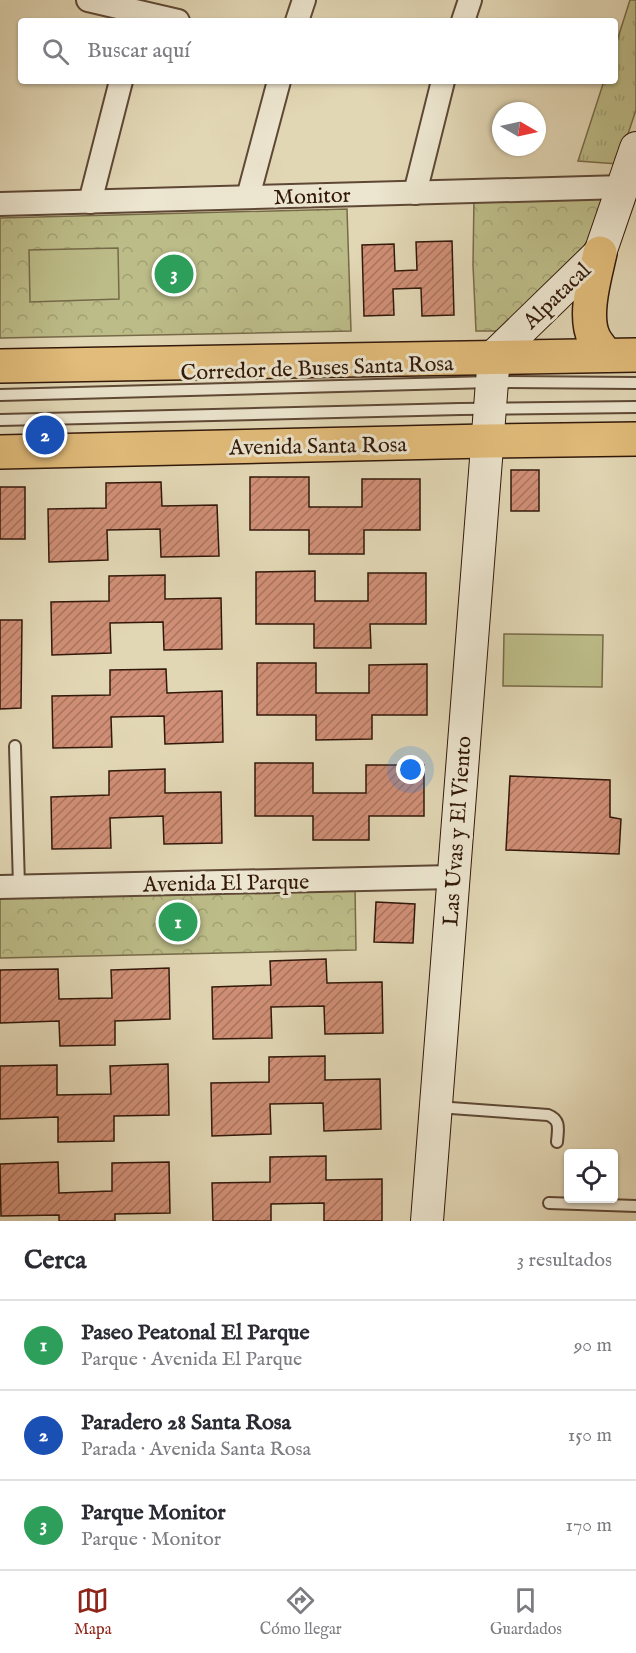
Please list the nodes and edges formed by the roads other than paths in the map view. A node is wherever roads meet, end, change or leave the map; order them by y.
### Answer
1 (88, 0) edge
2 (304, 0) edge
3 (471, 0) edge
4 (140, 11) edge
5 (167, 18) edge
6 (298, 18) edge
7 (464, 18) edge
8 (120, 84) edge
9 (278, 84) edge
10 (440, 84) edge
11 (636, 148) edge
12 (623, 187) junction
13 (415, 193) junction
14 (248, 197) junction
15 (90, 202) junction
16 (0, 204) edge
17 (600, 253) junction
18 (621, 354) edge
19 (0, 366) edge
20 (492, 382) junction
21 (636, 383) edge
22 (0, 395) edge
23 (636, 407) edge
24 (0, 420) edge
25 (636, 440) edge
26 (486, 441) junction
27 (0, 452) edge
28 (15, 746) dead end
29 (452, 877) junction
30 (9, 887) edge
31 (435, 1107) junction
32 (556, 1142) dead end
33 (549, 1203) dead end
34 (636, 1206) edge
35 (427, 1221) edge

1 - 4 street
2 - 6 street
3 - 7 street
4 - 5 street
8 - 15 street
9 - 14 street
10 - 13 street
11 - 12 street, Alpatacal
12 - 13 street, Monitor
12 - 17 street, Alpatacal
13 - 14 street, Monitor
14 - 15 street, Monitor
15 - 16 street, Monitor
17 - 18 main road
17 - 20 street, Alpatacal
18 - 20 main road
19 - 20 main road
20 - 21 lane, Corredor de Buses Santa Rosa
20 - 22 lane, Corredor de Buses Santa Rosa
20 - 23 lane, Corredor de Buses Santa Rosa
20 - 24 lane, Corredor de Buses Santa Rosa
20 - 26 street
25 - 26 main road, Avenida Santa Rosa
26 - 27 main road, Avenida Santa Rosa
26 - 29 street, Las Uvas y El Viento
28 - 30 lane
29 - 30 street, Avenida El Parque
29 - 31 street, Las Uvas y El Viento
31 - 32 lane
31 - 35 street, Las Uvas y El Viento
33 - 34 lane

